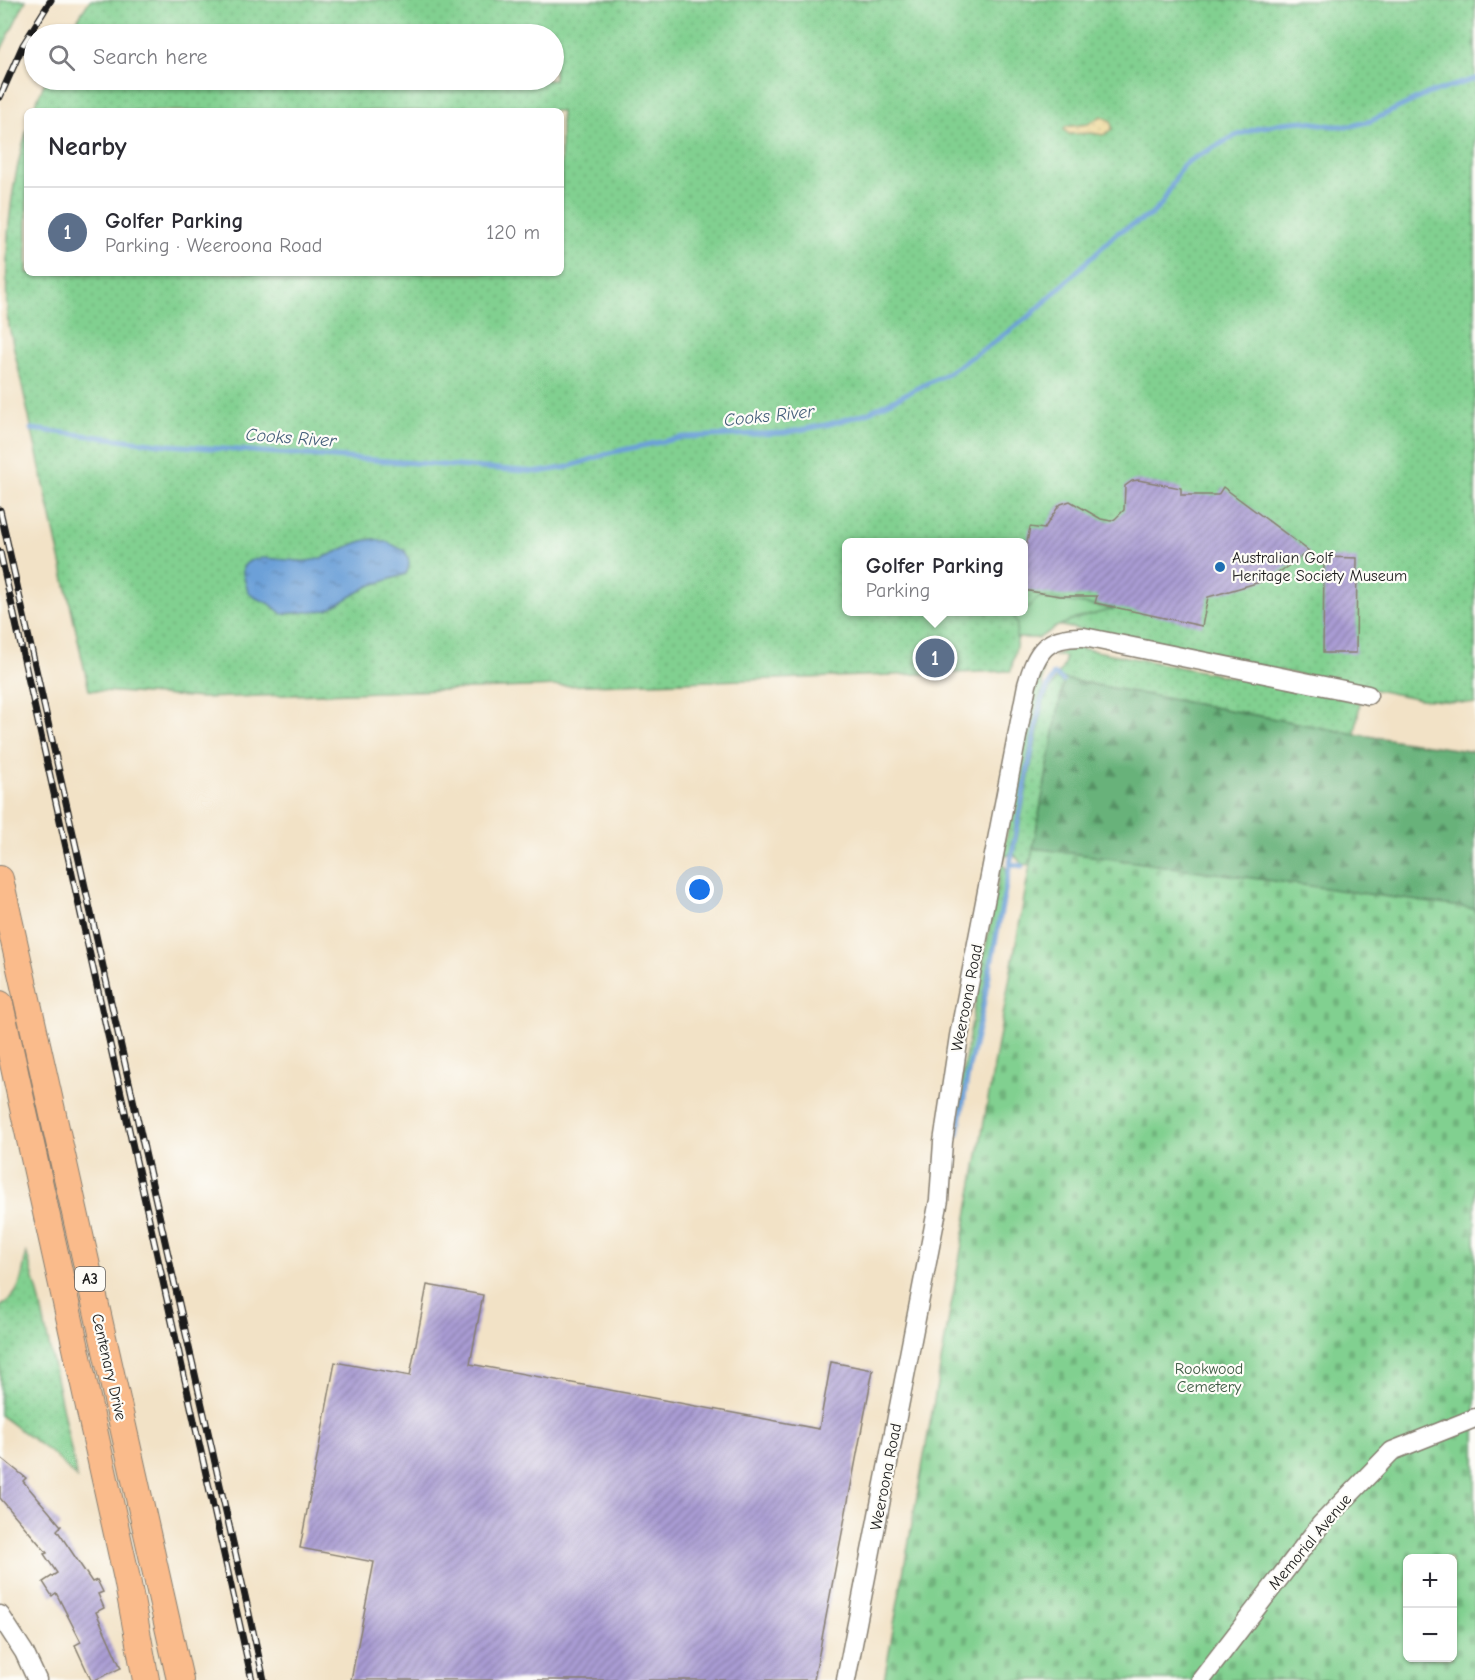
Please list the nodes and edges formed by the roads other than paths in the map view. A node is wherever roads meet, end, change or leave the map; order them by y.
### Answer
1 (1368, 695) dead end
2 (0, 879) edge
3 (0, 1004) edge
4 (1475, 1418) edge
5 (0, 1615) edge
6 (37, 1680) edge
7 (146, 1680) edge
8 (180, 1680) edge
9 (846, 1680) edge
10 (1201, 1680) edge

1 - 9 street, Weeroona Road
2 - 8 highway, Centenary Drive / A3
3 - 7 highway, Centenary Drive / A3
4 - 10 street, Memorial Avenue
5 - 6 street

